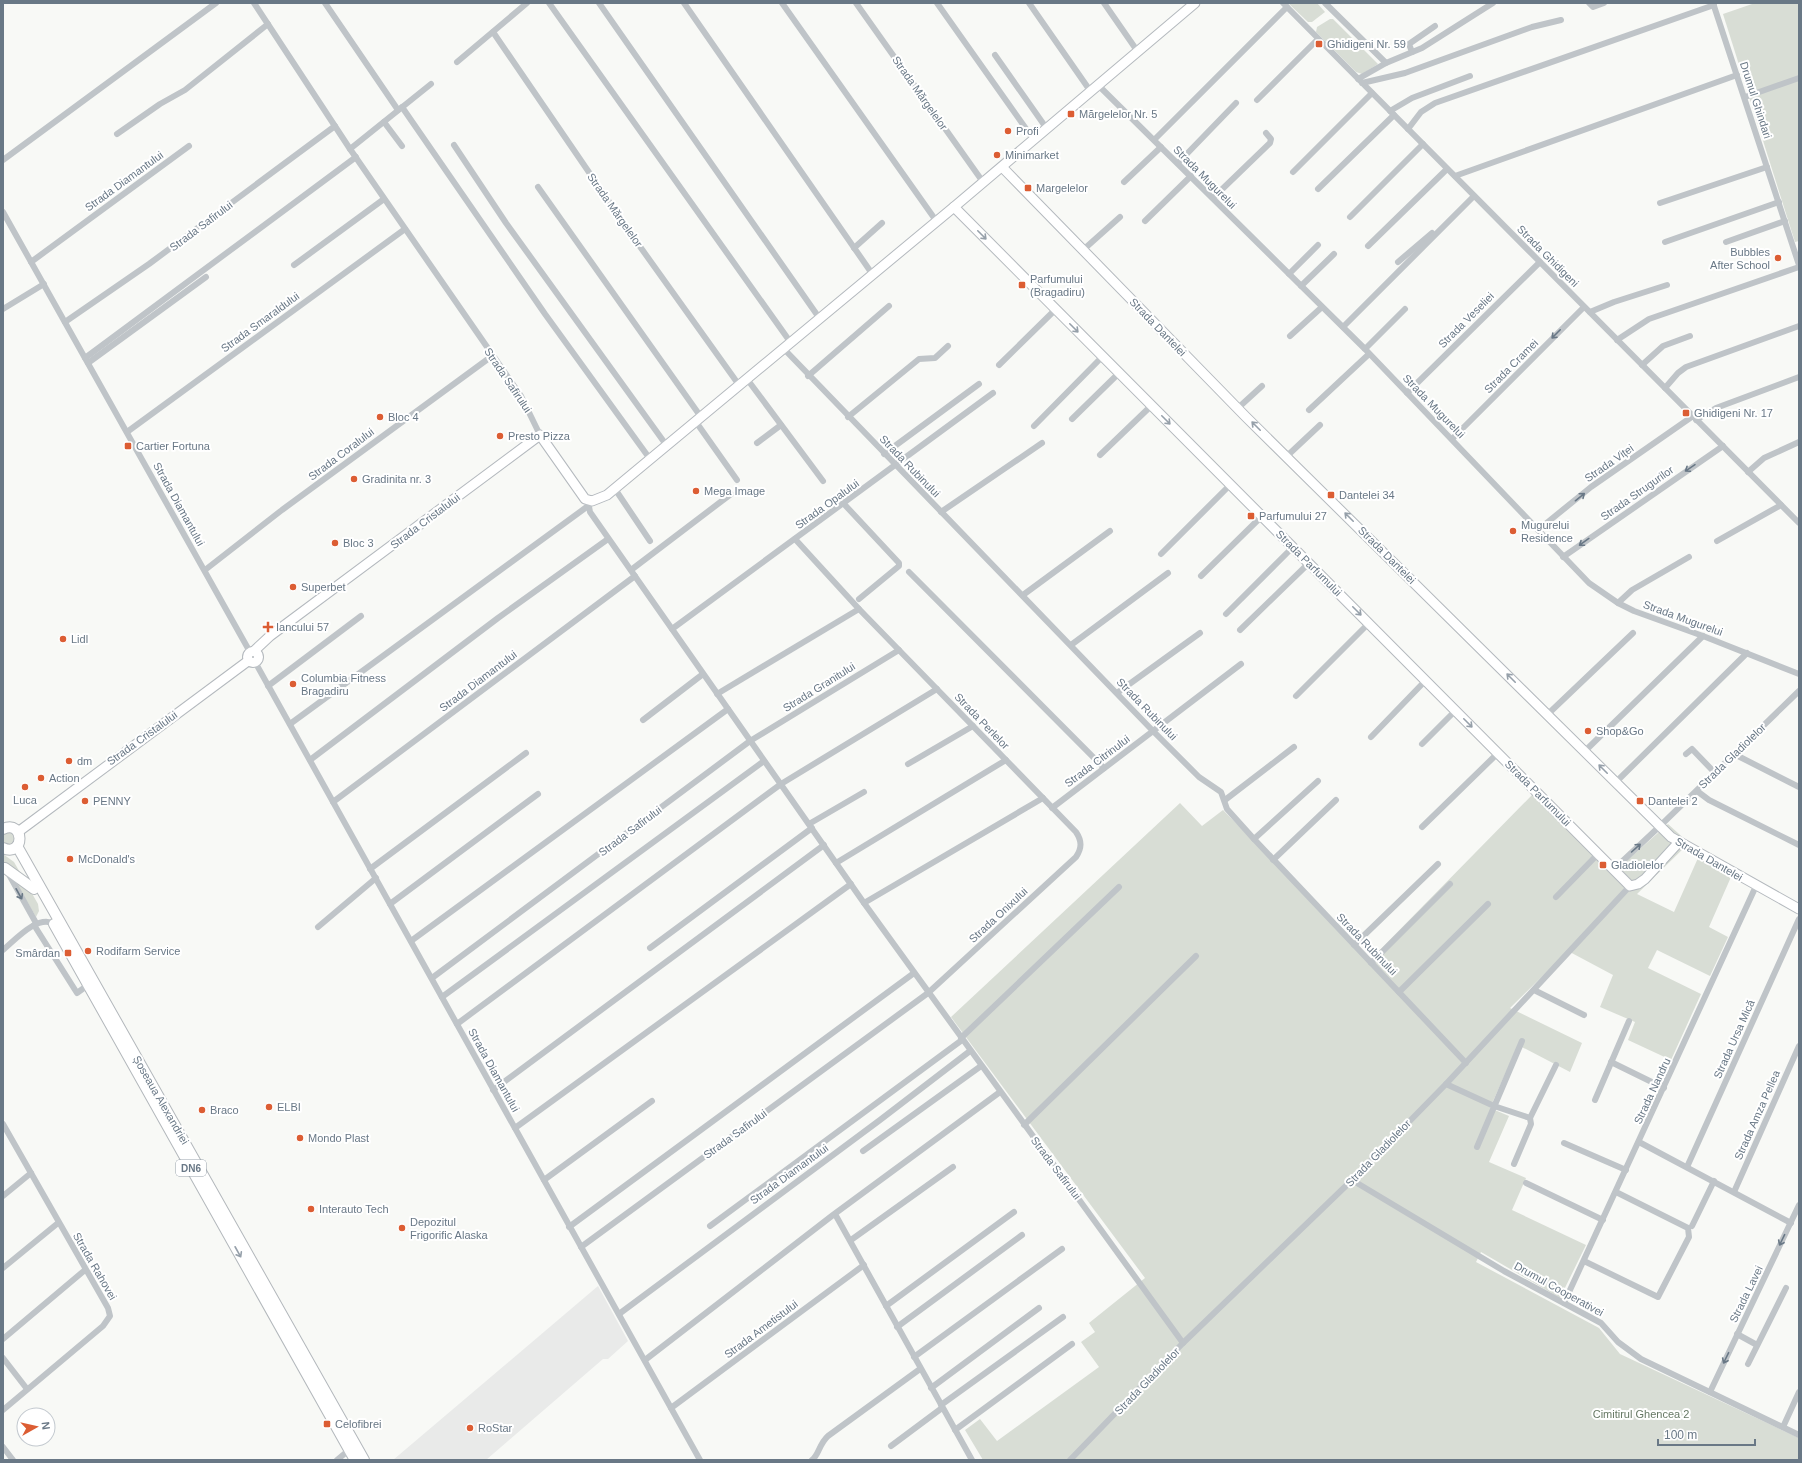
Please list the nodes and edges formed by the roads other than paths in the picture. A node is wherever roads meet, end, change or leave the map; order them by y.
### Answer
1 (216, 3) edge
2 (254, 3) edge
3 (325, 3) edge
4 (527, 3) edge
5 (549, 3) edge
6 (599, 3) edge
7 (684, 3) edge
8 (782, 3) edge
9 (856, 3) edge
10 (937, 3) edge
11 (1029, 3) edge
12 (1104, 3) edge
13 (1196, 3) edge
14 (1325, 3) edge
15 (1493, 3) edge
16 (1589, 3) edge
17 (1604, 3) edge
18 (1714, 4) edge
19 (1285, 5) edge
20 (519, 6) edge
21 (1561, 20) dead end
22 (268, 24) junction
23 (1435, 26) dead end
24 (493, 32) junction
25 (1318, 39) junction
26 (1138, 52) junction
27 (1412, 52) junction
28 (995, 55) dead end
29 (457, 62) dead end
30 (1386, 63) junction
31 (1737, 75) junction
32 (1470, 76) dead end
33 (1799, 78) edge
34 (1360, 81) junction
35 (430, 84) dead end
36 (1098, 85) junction
37 (1091, 92) junction
38 (1372, 93) junction
39 (1744, 97) junction
40 (1257, 100) dead end
41 (1236, 103) dead end
42 (400, 109) junction
43 (1392, 113) junction
44 (384, 122) junction
45 (335, 126) junction
46 (1046, 129) junction
47 (1408, 129) junction
48 (1266, 133) dead end
49 (117, 134) dead end
50 (1034, 140) junction
51 (1154, 140) junction
52 (1423, 144) junction
53 (454, 145) dead end
54 (189, 146) dead end
55 (402, 146) dead end
56 (1161, 147) junction
57 (350, 149) junction
58 (356, 157) junction
59 (3, 160) edge
60 (1178, 163) junction
61 (1002, 167) junction
62 (1767, 167) junction
63 (1447, 169) junction
64 (1293, 172) dead end
65 (1191, 176) junction
66 (1455, 176) junction
67 (983, 182) junction
68 (1124, 182) dead end
69 (538, 187) dead end
70 (1318, 189) dead end
71 (1473, 194) junction
72 (1213, 198) junction
73 (384, 199) junction
74 (1779, 202) junction
75 (1660, 203) dead end
76 (954, 207) junction
77 (3, 212) edge
78 (1120, 217) dead end
79 (1350, 217) dead end
80 (1145, 221) dead end
81 (1785, 221) junction
82 (937, 222) junction
83 (882, 223) dead end
84 (405, 229) junction
85 (1665, 242) dead end
86 (1726, 242) dead end
87 (1318, 245) dead end
88 (1368, 246) dead end
89 (1796, 246) edge
90 (854, 248) junction
91 (1083, 250) junction
92 (1334, 254) dead end
93 (31, 262) junction
94 (1398, 262) dead end
95 (1540, 262) junction
96 (294, 265) dead end
97 (1799, 266) edge
98 (1289, 274) junction
99 (873, 275) junction
100 (206, 277) dead end
101 (44, 284) junction
102 (1667, 285) dead end
103 (1301, 286) junction
104 (889, 306) dead end
105 (1584, 306) junction
106 (1322, 307) junction
107 (3, 309) edge
108 (1056, 309) junction
109 (1405, 309) dead end
110 (1590, 312) junction
111 (820, 319) junction
112 (65, 322) junction
113 (1799, 326) edge
114 (1342, 327) junction
115 (1290, 336) dead end
116 (1690, 336) dead end
117 (1617, 340) junction
118 (787, 346) junction
119 (948, 346) dead end
120 (1365, 349) junction
121 (1369, 354) junction
122 (492, 356) junction
123 (1103, 356) junction
124 (87, 360) junction
125 (998, 365) dead end
126 (1642, 365) junction
127 (1120, 373) junction
128 (808, 376) junction
129 (1799, 377) edge
130 (747, 379) junction
131 (979, 384) dead end
132 (740, 385) junction
133 (1262, 386) dead end
134 (1665, 388) junction
135 (993, 393) dead end
136 (1407, 393) junction
137 (1152, 405) junction
138 (1238, 408) junction
139 (1309, 410) dead end
140 (848, 417) junction
141 (1695, 418) junction
142 (1072, 419) dead end
143 (698, 420) junction
144 (1320, 424) dead end
145 (781, 425) junction
146 (1034, 426) dead end
147 (127, 432) junction
148 (541, 437) junction
149 (1452, 439) junction
150 (1799, 442) edge
151 (757, 443) dead end
152 (1042, 443) dead end
153 (666, 446) junction
154 (1723, 446) junction
155 (884, 454) junction
156 (1100, 455) dead end
157 (1287, 456) junction
158 (650, 460) junction
159 (895, 466) junction
160 (1748, 472) junction
161 (737, 480) dead end
162 (823, 481) dead end
163 (1230, 485) junction
164 (615, 489) junction
165 (730, 494) dead end
166 (588, 503) junction
167 (844, 504) junction
168 (1781, 504) junction
169 (941, 512) junction
170 (1262, 516) junction
171 (1799, 523) edge
172 (1538, 530) junction
173 (1110, 531) dead end
174 (608, 539) junction
175 (796, 539) junction
176 (650, 541) dead end
177 (1717, 541) dead end
178 (1293, 547) junction
179 (1161, 554) dead end
180 (1563, 557) junction
181 (1689, 557) dead end
182 (1309, 563) junction
183 (205, 570) junction
184 (631, 570) junction
185 (909, 572) dead end
186 (1168, 574) dead end
187 (635, 576) junction
188 (1201, 576) dead end
189 (1023, 595) junction
190 (859, 599) dead end
191 (1618, 603) junction
192 (859, 609) junction
193 (1226, 614) dead end
194 (361, 616) dead end
195 (1369, 623) junction
196 (672, 629) junction
197 (1240, 630) dead end
198 (1200, 633) dead end
199 (1633, 633) dead end
200 (1703, 636) junction
201 (1071, 645) junction
202 (899, 650) junction
203 (1747, 653) junction
204 (253, 656) junction
205 (1241, 664) dead end
206 (703, 674) junction
207 (1799, 674) edge
208 (1426, 680) junction
209 (268, 686) junction
210 (937, 689) junction
211 (1799, 691) edge
212 (1117, 693) junction
213 (718, 694) junction
214 (1296, 696) dead end
215 (728, 709) junction
216 (1456, 710) junction
217 (1548, 714) junction
218 (643, 720) dead end
219 (290, 724) junction
220 (973, 726) junction
221 (1153, 731) junction
222 (1371, 737) dead end
223 (750, 741) junction
224 (1422, 744) dead end
225 (1294, 747) dead end
226 (1585, 751) junction
227 (1498, 752) junction
228 (526, 753) dead end
229 (1686, 754) dead end
230 (1734, 754) junction
231 (310, 760) junction
232 (1006, 760) junction
233 (764, 761) junction
234 (908, 764) dead end
235 (1104, 768) junction
236 (1715, 773) junction
237 (1318, 781) dead end
238 (1616, 782) junction
239 (781, 784) junction
240 (1799, 787) edge
241 (1697, 791) junction
242 (864, 792) dead end
243 (538, 794) dead end
244 (1043, 798) junction
245 (1225, 800) junction
246 (1336, 800) dead end
247 (333, 802) junction
248 (1052, 808) junction
249 (4, 825) edge
250 (810, 826) junction
251 (1660, 826) junction
252 (1422, 827) dead end
253 (18, 832) junction
254 (1254, 839) junction
255 (1679, 842) junction
256 (824, 845) junction
257 (1799, 845) edge
258 (10, 847) edge
259 (1080, 851) joint
260 (1598, 854) junction
261 (1273, 860) junction
262 (836, 863) junction
263 (1438, 864) dead end
264 (4, 866) edge
265 (370, 869) junction
266 (1613, 870) junction
267 (376, 878) junction
268 (851, 884) junction
269 (1450, 884) dead end
270 (1630, 886) junction
271 (1756, 886) junction
272 (1119, 887) dead end
273 (34, 889) junction
274 (1556, 897) dead end
275 (864, 903) junction
276 (390, 904) junction
277 (1488, 904) dead end
278 (1799, 909) edge
279 (1799, 919) edge
280 (35, 924) junction
281 (54, 924) junction
282 (318, 927) dead end
283 (412, 941) junction
284 (1354, 945) junction
285 (650, 948) dead end
286 (3, 950) edge
287 (1196, 956) dead end
288 (1371, 963) junction
289 (914, 973) junction
290 (432, 978) junction
291 (88, 985) junction
292 (1534, 990) junction
293 (1400, 992) junction
294 (928, 993) junction
295 (442, 997) junction
296 (1584, 1014) dead end
297 (1628, 1021) dead end
298 (457, 1024) junction
299 (961, 1039) junction
300 (1522, 1041) dead end
301 (1799, 1046) edge
302 (970, 1051) junction
303 (1611, 1062) junction
304 (1466, 1063) junction
305 (1556, 1065) dead end
306 (981, 1066) junction
307 (1446, 1084) junction
308 (1664, 1088) junction
309 (493, 1090) junction
310 (1000, 1092) junction
311 (1595, 1100) dead end
312 (652, 1101) dead end
313 (1494, 1106) junction
314 (1530, 1118) junction
315 (3, 1124) edge
316 (1024, 1125) junction
317 (514, 1128) junction
318 (1564, 1142) dead end
319 (1640, 1142) junction
320 (1477, 1147) dead end
321 (863, 1151) dead end
322 (1514, 1164) dead end
323 (953, 1167) dead end
324 (1687, 1167) junction
325 (1626, 1170) junction
326 (31, 1173) junction
327 (544, 1180) junction
328 (1352, 1180) junction
329 (1714, 1181) junction
330 (1526, 1183) dead end
331 (1616, 1192) junction
332 (1734, 1192) junction
333 (3, 1196) edge
334 (1799, 1205) edge
335 (1014, 1212) dead end
336 (836, 1214) junction
337 (1603, 1220) junction
338 (58, 1222) junction
339 (1791, 1223) junction
340 (710, 1226) dead end
341 (1692, 1226) dead end
342 (569, 1227) junction
343 (1022, 1235) dead end
344 (851, 1240) junction
345 (581, 1247) junction
346 (1062, 1249) dead end
347 (1584, 1261) junction
348 (864, 1265) junction
349 (3, 1268) edge
350 (85, 1270) junction
351 (1786, 1288) dead end
352 (1564, 1303) junction
353 (886, 1306) junction
354 (1040, 1308) dead end
355 (619, 1314) junction
356 (1063, 1317) dead end
357 (897, 1327) junction
358 (1738, 1334) junction
359 (3, 1339) edge
360 (1183, 1343) junction
361 (1072, 1344) dead end
362 (1757, 1345) junction
363 (914, 1357) junction
364 (3, 1358) edge
365 (645, 1360) junction
366 (1748, 1364) dead end
367 (920, 1369) junction
368 (931, 1388) junction
369 (27, 1389) junction
370 (1710, 1392) junction
371 (1799, 1392) edge
372 (942, 1407) junction
373 (671, 1408) junction
374 (3, 1410) edge
375 (1783, 1427) junction
376 (955, 1430) junction
377 (1799, 1435) edge
378 (891, 1446) dead end
379 (3, 1448) edge
380 (349, 1450) junction
381 (814, 1459) edge
382 (13, 1460) edge
383 (337, 1460) edge
384 (355, 1460) edge
385 (364, 1460) edge
386 (700, 1460) edge
387 (972, 1460) edge
388 (1070, 1460) edge

1 - 59 street
2 - 22 street, Strada Safirului
3 - 42 street
4 - 20 street
5 - 118 street
6 - 111 street
7 - 90 street
8 - 82 street
9 - 67 street, Strada Mărgelelor
10 - 50 street
11 - 37 street
12 - 26 street
13 - 26 street
14 - 30 street
15 - 27 street
16 - 17 street
18 - 31 street, Drumul Ghindari
18 - 47 street
19 - 25 street, Strada Ghidigeni
19 - 51 street
20 - 24 street
21 - 34 street
22 - 45 street, Strada Safirului
22 - 49 street
23 - 27 street
24 - 29 street
24 - 132 street, Strada Mărgelelor
25 - 34 street, Strada Ghidigeni
25 - 40 street
26 - 36 street
27 - 30 street
28 - 46 street
30 - 34 street
31 - 39 street, Drumul Ghindari
31 - 66 street
32 - 43 street
33 - 39 street
34 - 38 street, Strada Ghidigeni
35 - 42 street
36 - 37 street
36 - 51 street, Strada Mugurelui
37 - 46 street
38 - 43 street, Strada Ghidigeni
38 - 64 street
39 - 62 street, Drumul Ghindari
41 - 60 street
42 - 44 street
42 - 158 street
43 - 47 street, Strada Ghidigeni
43 - 70 street
44 - 55 street
44 - 57 street
45 - 57 street, Strada Safirului
45 - 112 street, Strada Safirului
46 - 50 street
47 - 52 street, Strada Ghidigeni
48 - 72 street
50 - 61 street
51 - 56 street, Strada Mugurelui
52 - 63 street, Strada Ghidigeni
52 - 79 street
53 - 153 street
54 - 93 street, Strada Diamantului
56 - 60 street, Strada Mugurelui
56 - 68 street
57 - 58 street, Strada Safirului
58 - 73 street, Strada Safirului
58 - 124 street
60 - 65 street, Strada Mugurelui
61 - 67 street
61 - 91 street, Strada Dantelei
62 - 74 street, Drumul Ghindari
62 - 75 street
63 - 66 street, Strada Ghidigeni
63 - 88 street
65 - 72 street, Strada Mugurelui
65 - 80 street
66 - 71 street, Strada Ghidigeni
67 - 76 street
69 - 143 street
71 - 94 street
71 - 95 street, Strada Ghidigeni
71 - 114 street
72 - 98 street, Strada Mugurelui
73 - 84 street, Strada Safirului
73 - 96 street
74 - 81 street, Drumul Ghindari
74 - 85 street
76 - 82 street
76 -> 108 street, Strada Parfumului
77 - 93 street, Strada Diamantului
78 - 91 street
81 - 86 street
81 - 89 street, Drumul Ghindari
82 - 99 street
83 - 90 street
84 - 122 street, Strada Safirului
84 - 147 street, Strada Smaraldului
87 - 98 street
89 - 97 street, Drumul Ghindari
90 - 99 street
91 - 138 street, Strada Dantelei
92 - 103 street
93 - 101 street, Strada Diamantului
95 - 105 street, Strada Ghidigeni
95 - 136 street, Strada Veseliei
97 - 117 street, Drumul Ghindari
98 - 103 street, Strada Mugurelui
99 - 111 street
100 - 124 street
101 - 107 street
101 - 112 street, Strada Diamantului
102 - 110 street
103 - 106 street, Strada Mugurelui
104 - 128 street
105 - 110 street, Strada Ghidigeni
105 -> 149 street, Strada Cramei
106 - 114 street, Strada Mugurelui
106 - 115 street
108 -> 123 street, Strada Parfumului
108 - 125 street
109 - 120 street
110 - 117 street, Strada Ghidigeni
111 - 118 street
112 - 124 street, Strada Diamantului
113 - 134 street
114 - 120 street, Strada Mugurelui
116 - 126 street
117 - 126 street, Strada Ghidigeni
118 - 128 street, Strada Rubinului
118 - 130 street
119 - 140 street
120 - 121 street, Strada Mugurelui
121 - 136 street, Strada Mugurelui
121 - 139 street
122 - 148 street, Strada Safirului
122 - 183 street, Strada Coralului
123 - 127 street, Strada Parfumului
123 - 146 street
124 - 147 street, Strada Diamantului
126 - 134 street, Strada Ghidigeni
127 - 137 street, Strada Parfumului
127 - 142 street
128 - 140 street, Strada Rubinului
129 - 141 street
130 - 132 street
130 - 145 street
131 - 155 street
132 - 143 street
133 - 138 street
134 - 141 street, Strada Ghidigeni
135 - 159 street, Strada Opalului
136 - 149 street, Strada Mugurelui
137 - 156 street
137 -> 163 street, Strada Parfumului
157 -> 138 street, Strada Dantelei
140 - 155 street, Strada Rubinului
141 - 154 street, Strada Ghidigeni
172 -> 141 street, Strada Viței
143 - 153 street
143 - 161 street
144 - 157 street
145 - 151 street
145 - 162 street
147 - 183 street, Strada Diamantului
148 - 166 street, Strada Safirului
148 - 204 street, Strada Cristalului
149 - 172 street, Strada Mugurelui
150 - 160 street
152 - 169 street
153 - 158 street
154 - 160 street, Strada Ghidigeni
154 -> 180 street, Strada Strugurilor
155 - 159 street, Strada Rubinului
217 -> 157 street, Strada Dantelei
158 - 164 street
159 - 167 street, Strada Opalului
159 - 169 street, Strada Rubinului
160 - 168 street, Strada Ghidigeni
163 - 170 street, Strada Parfumului
163 - 179 street
164 - 166 street
164 - 176 street
165 - 184 street
166 - 174 street, Strada Safirului
166 - 219 street
167 - 175 street, Strada Opalului
167 - 190 street
168 - 171 street, Strada Ghidigeni
168 - 177 street
169 - 189 street, Strada Rubinului
170 - 178 street, Strada Parfumului
170 - 188 street
172 - 180 street, Strada Mugurelui
173 - 189 street
174 - 184 street, Strada Safirului
174 - 231 street
175 - 192 street, Strada Perlelor
175 - 196 street, Strada Opalului
178 - 182 street, Strada Parfumului
178 - 193 street
180 - 191 street, Strada Mugurelui
181 - 191 street
182 -> 195 street, Strada Parfumului
182 - 197 street
183 - 204 street, Strada Diamantului
184 - 187 street, Strada Safirului
185 - 235 street
186 - 201 street
187 - 196 street, Strada Safirului
187 - 247 street, Strada Diamantului
189 - 201 street, Strada Rubinului
191 - 200 street, Strada Mugurelui
192 - 202 street, Strada Perlelor
192 - 213 street
194 - 209 street
195 - 208 street, Strada Parfumului
195 - 214 street
196 - 206 street, Strada Safirului
198 - 212 street
199 - 217 street
200 - 203 street, Strada Mugurelui
200 - 226 street
201 - 212 street, Strada Rubinului
202 - 210 street, Strada Perlelor
202 - 223 street, Strada Granitului
203 - 207 street, Strada Mugurelui
203 - 238 street
204 - 209 street, Strada Diamantului
204 - 253 street, Strada Cristalului
205 - 221 street, Strada Citrinului
206 - 213 street, Strada Safirului
206 - 218 street
208 - 216 street, Strada Parfumului
208 - 222 street
209 - 219 street, Strada Diamantului
210 - 220 street, Strada Perlelor
210 - 239 street, Strada Diamantului
211 - 230 street, Strada Gladiolelor
212 - 221 street, Strada Rubinului
213 - 215 street, Strada Safirului
215 - 223 street, Strada Safirului
215 - 283 street
216 - 224 street
216 -> 227 street, Strada Parfumului
217 - 226 street, Strada Dantelei
219 - 231 street, Strada Diamantului
220 - 232 street, Strada Perlelor
220 - 234 street
221 - 235 street, Strada Citrinului
221 - 245 street, Strada Rubinului
223 - 233 street, Strada Safirului
223 - 290 street, Strada Safirului
225 - 245 street
238 -> 226 street, Strada Dantelei
227 - 252 street
227 - 260 street, Strada Parfumului
228 - 265 street
229 - 236 street
230 - 236 street, Strada Gladiolelor
230 - 240 street
231 - 247 street, Strada Diamantului
232 - 244 street, Strada Perlelor
232 - 262 street
233 - 239 street, Strada Safirului
233 - 295 street
235 - 248 street, Strada Citrinului
236 - 241 street, Strada Gladiolelor
237 - 254 street
238 - 251 street, Strada Dantelei
239 - 250 street, Strada Safirului
239 - 298 street, Strada Diamantului
241 - 251 street, Strada Gladiolelor
241 - 257 street
242 - 250 street
243 - 276 street
244 - 248 street, Strada Perlelor
244 - 275 street
245 - 254 street, Strada Rubinului
246 - 261 street
247 - 265 street, Strada Diamantului
248 - 259 street, Strada Perlelor
249 - 253 main road
250 - 256 street, Strada Safirului
250 - 285 street
251 - 255 street, Strada Dantelei
266 -> 251 street, Strada Gladiolelor
253 - 258 main road
254 - 261 street, Strada Rubinului
255 - 270 street, Strada Gladiolelor
255 - 271 street, Strada Dantelei
256 - 262 street, Strada Safirului
256 - 309 street
258 - 273 main road, Șoseaua Alexandriei / DN6
258 - 385 main road, Șoseaua Alexandriei / DN6
259 - 294 street, Strada Onixului
260 - 266 street, Strada Parfumului
260 - 274 street
261 - 284 street, Strada Rubinului
262 - 268 street, Strada Safirului
263 - 284 street
264 - 273 main road
264 -> 280 street
265 - 267 street, Strada Diamantului
266 - 270 street, Strada Parfumului
267 - 276 street, Strada Diamantului
267 - 282 street
268 - 275 street, Strada Safirului
268 - 317 street
269 - 288 street
270 - 292 street, Strada Gladiolelor
271 - 278 street, Strada Dantelei
271 - 308 street, Strada Nandru
272 - 299 street
273 - 281 main road, Șoseaua Alexandriei / DN6
275 - 289 street, Strada Safirului
276 - 283 street, Strada Diamantului
277 - 293 street
279 - 324 street, Strada Ursa Mică
280 - 281 street
280 - 286 street
280 - 291 street
281 - 291 main road, Șoseaua Alexandriei / DN6
283 - 290 street, Strada Diamantului
284 - 288 street, Strada Rubinului
287 - 316 street
288 - 293 street, Strada Rubinului
289 - 294 street, Strada Safirului
289 - 342 street
290 - 295 street, Strada Diamantului
291 -> 380 main road, Șoseaua Alexandriei / DN6
292 - 296 street
292 - 304 street, Strada Gladiolelor
293 - 304 street, Strada Rubinului
294 - 299 street, Strada Safirului
294 - 345 street, Strada Safirului
295 - 298 street, Strada Diamantului
297 - 303 street
298 - 309 street, Strada Diamantului
299 - 302 street, Strada Safirului
299 - 340 street
300 - 313 street
301 - 332 street, Strada Amza Pellea
302 - 306 street, Strada Safirului
302 - 355 street, Strada Diamantului
303 - 308 street
303 - 311 street
304 - 307 street, Strada Gladiolelor
305 - 314 street
306 - 310 street, Strada Safirului
306 - 321 street
307 - 313 street
307 - 328 street, Strada Gladiolelor
308 - 319 street, Strada Nandru
309 - 317 street, Strada Diamantului
310 - 316 street, Strada Safirului
310 - 336 street
312 - 327 street
313 - 314 street
313 - 320 street
314 - 322 street
315 - 326 street, Strada Rahovei
316 - 360 street, Strada Safirului
317 - 327 street, Strada Diamantului
318 - 325 street
319 - 324 street
319 - 325 street, Strada Nandru
323 - 344 street
324 - 329 street
325 - 331 street, Strada Nandru
326 - 333 street
326 - 338 street, Strada Rahovei
327 - 342 street, Strada Diamantului
328 - 352 street, Drumul Cooperativei
328 - 360 street, Strada Gladiolelor
329 - 332 street
329 - 341 street
330 - 337 street
331 - 337 street, Strada Nandru
331 - 347 street
332 - 339 street
334 - 339 street, Strada Lavei
335 - 353 street
336 - 344 street
336 - 365 street
337 - 347 street, Strada Nandru
338 - 349 street
338 - 350 street, Strada Rahovei
339 -> 358 street, Strada Lavei
342 - 345 street, Strada Diamantului
343 - 357 street
344 - 348 street
345 - 355 street, Strada Diamantului
346 - 363 street
347 - 352 street, Strada Nandru
348 - 353 street
348 - 373 street, Strada Ametistului
350 - 359 street
350 - 369 street, Strada Rahovei
351 - 362 street
352 - 370 street, Drumul Cooperativei
353 - 357 street
354 - 368 street
355 - 365 street, Strada Diamantului
356 - 372 street
357 - 363 street
358 - 362 street
358 -> 370 street, Strada Lavei
360 - 388 street, Strada Gladiolelor
361 - 376 street
362 - 366 street
363 - 367 street
364 - 369 street
365 - 373 street, Strada Diamantului
367 - 368 street
367 - 381 street
368 - 372 street
369 - 374 street, Strada Rahovei
370 - 375 street, Drumul Cooperativei
371 - 375 street
372 - 376 street
372 - 378 street
373 - 386 street, Strada Diamantului
375 - 377 street, Drumul Cooperativei
376 - 387 street
379 - 382 street
380 - 383 street
380 - 384 main road, Șoseaua Alexandriei / DN6

